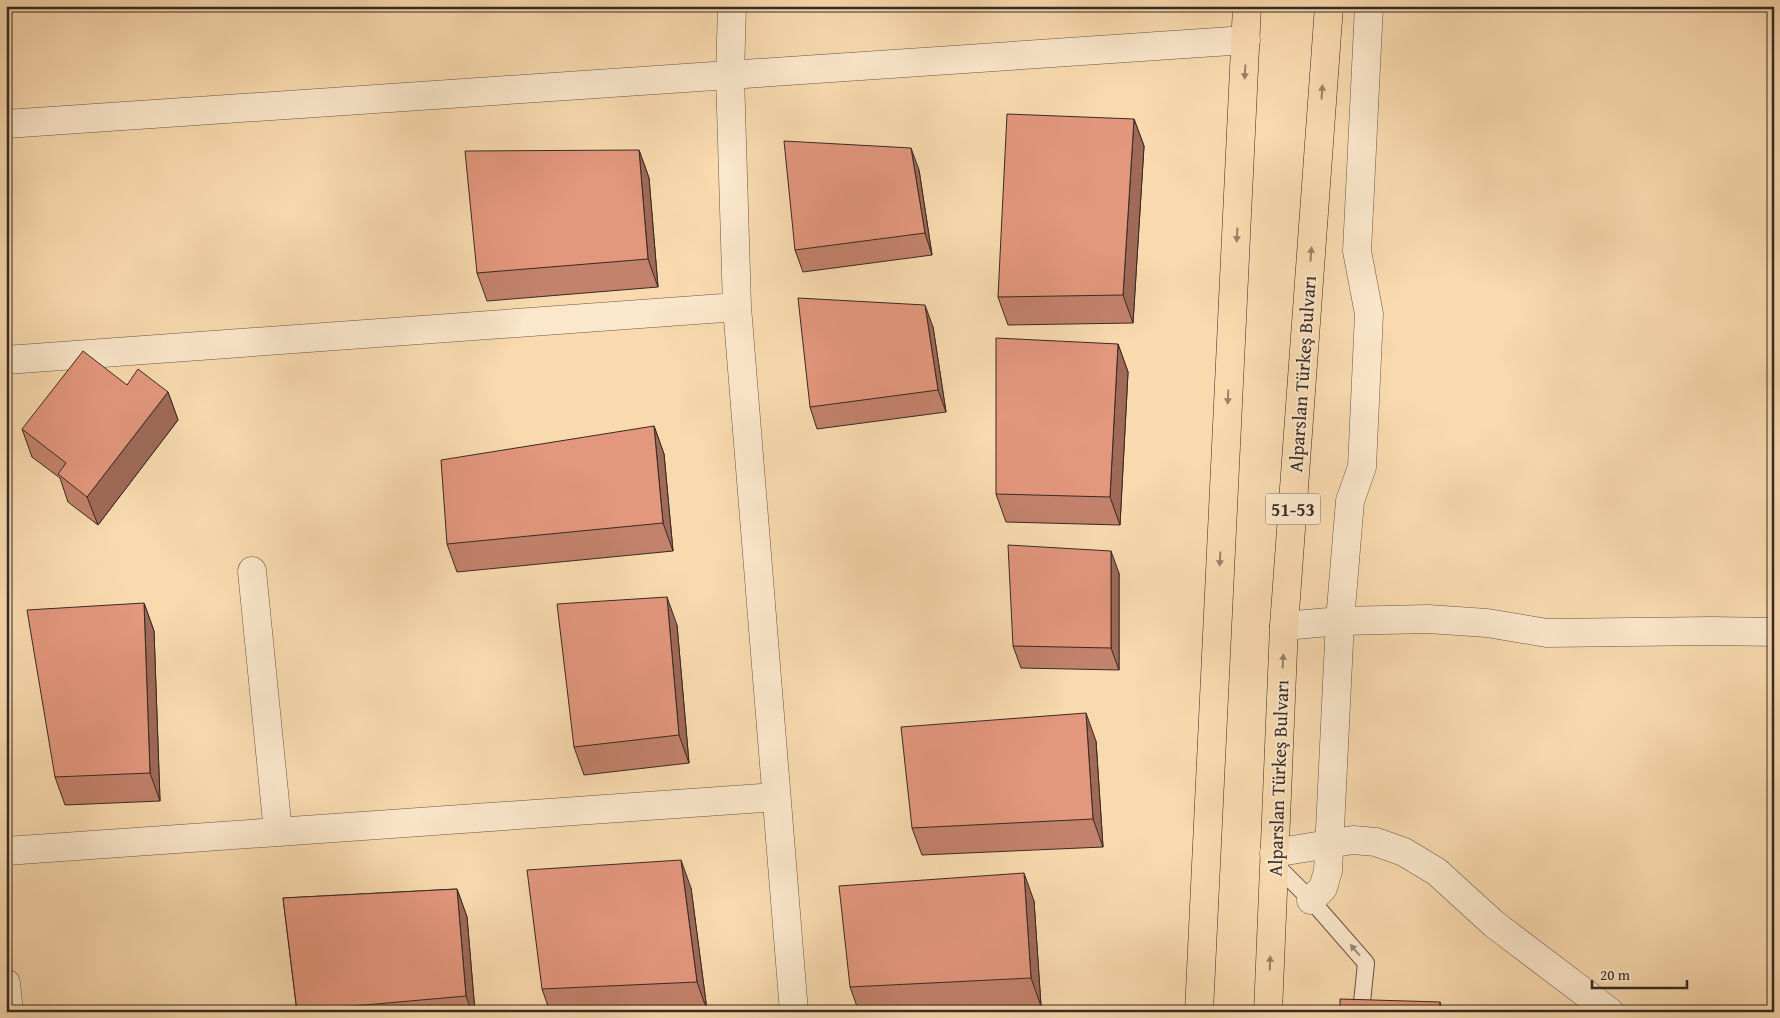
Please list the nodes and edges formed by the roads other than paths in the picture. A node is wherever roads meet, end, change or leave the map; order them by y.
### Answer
1 (732, 6) edge
2 (1247, 6) edge
3 (1329, 6) edge
4 (1369, 6) edge
5 (1246, 40) junction
6 (730, 75) junction
7 (6, 124) edge
8 (737, 307) junction
9 (6, 360) edge
10 (252, 572) dead end
11 (1340, 621) junction
12 (1284, 626) junction
13 (1774, 632) edge
14 (776, 797) junction
15 (278, 832) junction
16 (1330, 845) junction
17 (6, 851) edge
18 (1274, 858) junction
19 (1311, 900) junction
20 (6, 983) edge
21 (9, 1012) edge
22 (794, 1012) edge
23 (1199, 1012) edge
24 (1268, 1012) edge
25 (1361, 1012) edge
26 (1610, 1012) edge

1 - 6 street
2 - 5 main road
12 -> 3 main road, Alparslan Türkeş Bulvarı / 51-53
4 - 11 street
5 - 6 street
5 -> 23 main road
6 - 7 street
6 - 8 street
8 - 9 street
8 - 14 street
10 - 15 street
11 - 12 street
11 - 13 street
11 - 16 street
18 -> 12 main road, Alparslan Türkeş Bulvarı / 51-53
14 - 15 street
14 - 22 street
15 - 17 street
16 - 18 street
16 - 19 street
16 - 26 street
18 - 19 lane
24 -> 18 main road, Alparslan Türkeş Bulvarı / 51-53
25 -> 19 lane
20 - 21 street

